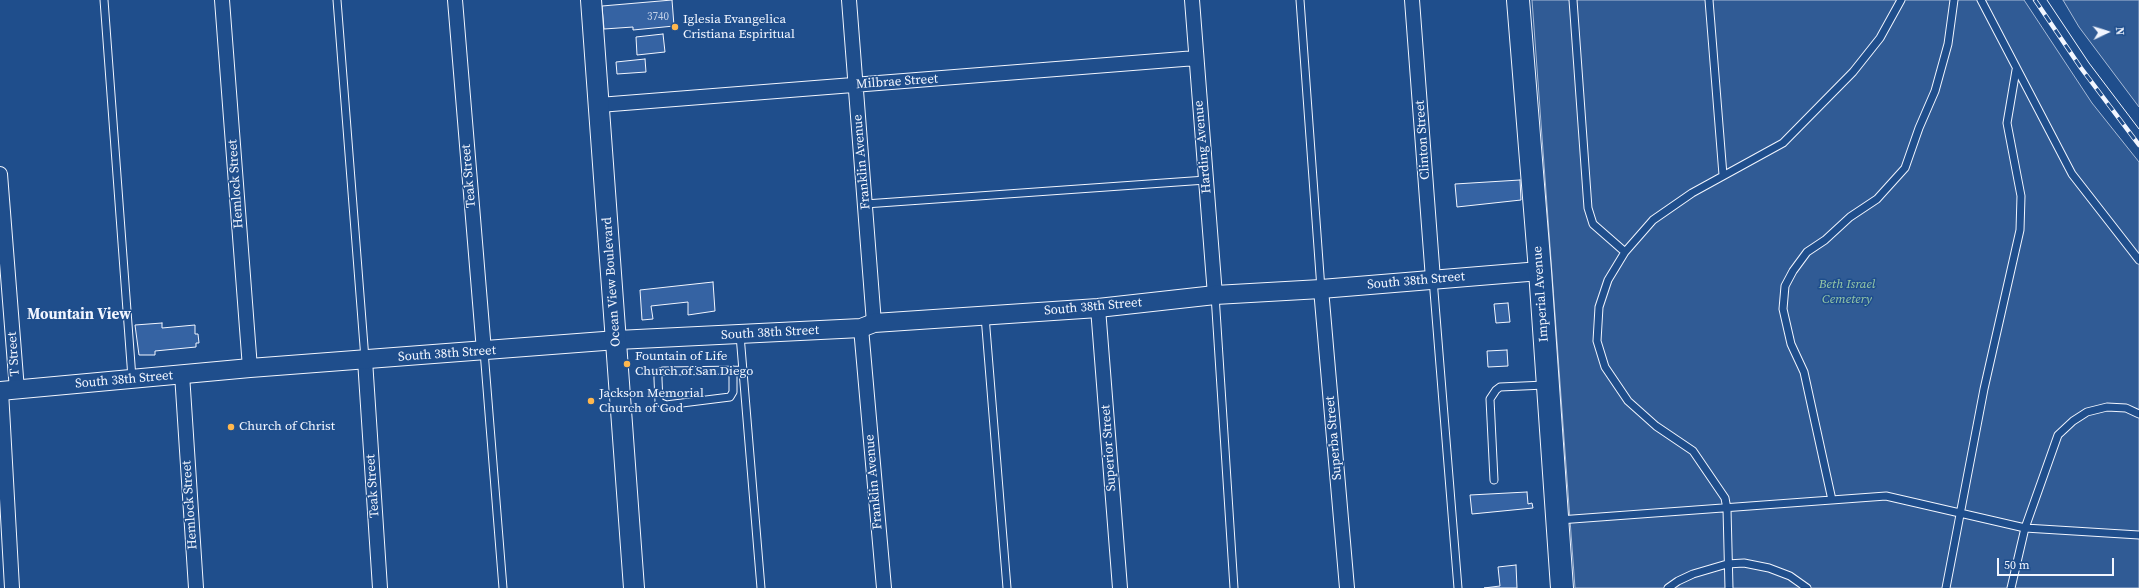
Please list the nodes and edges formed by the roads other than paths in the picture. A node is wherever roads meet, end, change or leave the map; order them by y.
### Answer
1 (104, 0) edge
2 (222, 0) edge
3 (337, 0) edge
4 (455, 0) edge
5 (591, 0) edge
6 (849, 0) edge
7 (1192, 0) edge
8 (1300, 0) edge
9 (1412, 0) edge
10 (1518, 0) edge
11 (1573, 0) edge
12 (1709, 0) edge
13 (1901, 0) edge
14 (1954, 0) edge
15 (1981, 0) edge
16 (1196, 58) junction
17 (2016, 70) junction
18 (855, 85) junction
19 (599, 105) junction
20 (0, 174) edge
21 (1723, 175) junction
22 (1206, 180) junction
23 (865, 204) junction
24 (1625, 252) junction
25 (2139, 260) edge
26 (1540, 271) junction
27 (1433, 279) junction
28 (1322, 289) junction
29 (1215, 294) junction
30 (1098, 308) junction
31 (985, 316) junction
32 (868, 326) junction
33 (740, 334) junction
34 (617, 340) junction
35 (484, 351) junction
36 (365, 360) junction
37 (250, 368) junction
38 (733, 370) junction
39 (743, 370) junction
40 (182, 374) junction
41 (132, 378) junction
42 (1547, 385) junction
43 (6, 391) edge
44 (2139, 414) edge
45 (1494, 480) dead end
46 (1832, 500) junction
47 (1727, 509) junction
48 (1960, 513) junction
49 (1557, 520) junction
50 (2025, 528) junction
51 (2139, 535) edge
52 (1728, 564) junction
53 (12, 588) edge
54 (196, 588) edge
55 (380, 588) edge
56 (503, 588) edge
57 (634, 588) edge
58 (761, 588) edge
59 (884, 588) edge
60 (1007, 588) edge
61 (1120, 588) edge
62 (1234, 588) edge
63 (1347, 588) edge
64 (1458, 588) edge
65 (1562, 588) edge
66 (1668, 588) edge
67 (1729, 588) edge
68 (1807, 588) edge
69 (1946, 588) edge
70 (2011, 588) edge

1 - 41 lane
2 - 37 street, Hemlock Street
3 - 36 lane
4 - 35 street, Teak Street
5 - 19 main road, Ocean View Boulevard
6 - 18 street, Franklin Avenue
7 - 16 street, Harding Avenue
8 - 28 lane
9 - 27 street, Clinton Street
10 - 26 main road, Imperial Avenue
11 - 24 lane
12 - 21 lane
13 - 21 lane
14 - 46 lane
15 - 17 lane
16 - 18 street, Milbrae Street
16 - 22 street, Harding Avenue
17 - 25 lane
17 - 48 lane
18 - 19 street, Milbrae Street
18 - 23 street, Franklin Avenue
19 - 34 main road, Ocean View Boulevard
20 - 43 street, T Street
21 - 24 lane
22 - 23 lane
22 - 29 street, Harding Avenue
23 - 32 street, Franklin Avenue
24 - 47 lane
26 - 27 street, South 38th Street
26 - 42 main road, Imperial Avenue
27 - 28 street, South 38th Street
27 - 64 lane
28 - 29 street, South 38th Street
28 - 63 street, Superba Street
29 - 30 street, South 38th Street
29 - 62 lane
30 - 31 street, South 38th Street
30 - 61 street, Superior Street
31 - 32 street, South 38th Street
31 - 60 lane
32 - 33 street, South 38th Street
32 - 59 street, Franklin Avenue
33 - 34 street, South 38th Street
33 - 39 lane
34 - 35 street, South 38th Street
34 - 57 main road, Ocean View Boulevard
35 - 36 street, South 38th Street
35 - 56 lane
36 - 37 street, South 38th Street
36 - 55 street, Teak Street
37 - 40 street, South 38th Street
38 - 38 lane
38 - 39 lane
39 - 58 lane
40 - 41 street, South 38th Street
40 - 54 street, Hemlock Street
41 - 43 street, South 38th Street
42 - 45 lane
42 - 49 main road, Imperial Avenue
43 - 53 street, T Street
44 - 50 lane
46 - 47 lane
46 - 48 lane
47 - 49 lane
47 - 52 lane
48 - 50 lane
48 - 69 lane
49 - 65 main road, Imperial Avenue
50 - 51 lane
50 - 70 lane
52 - 66 lane
52 - 67 lane
52 - 68 lane

